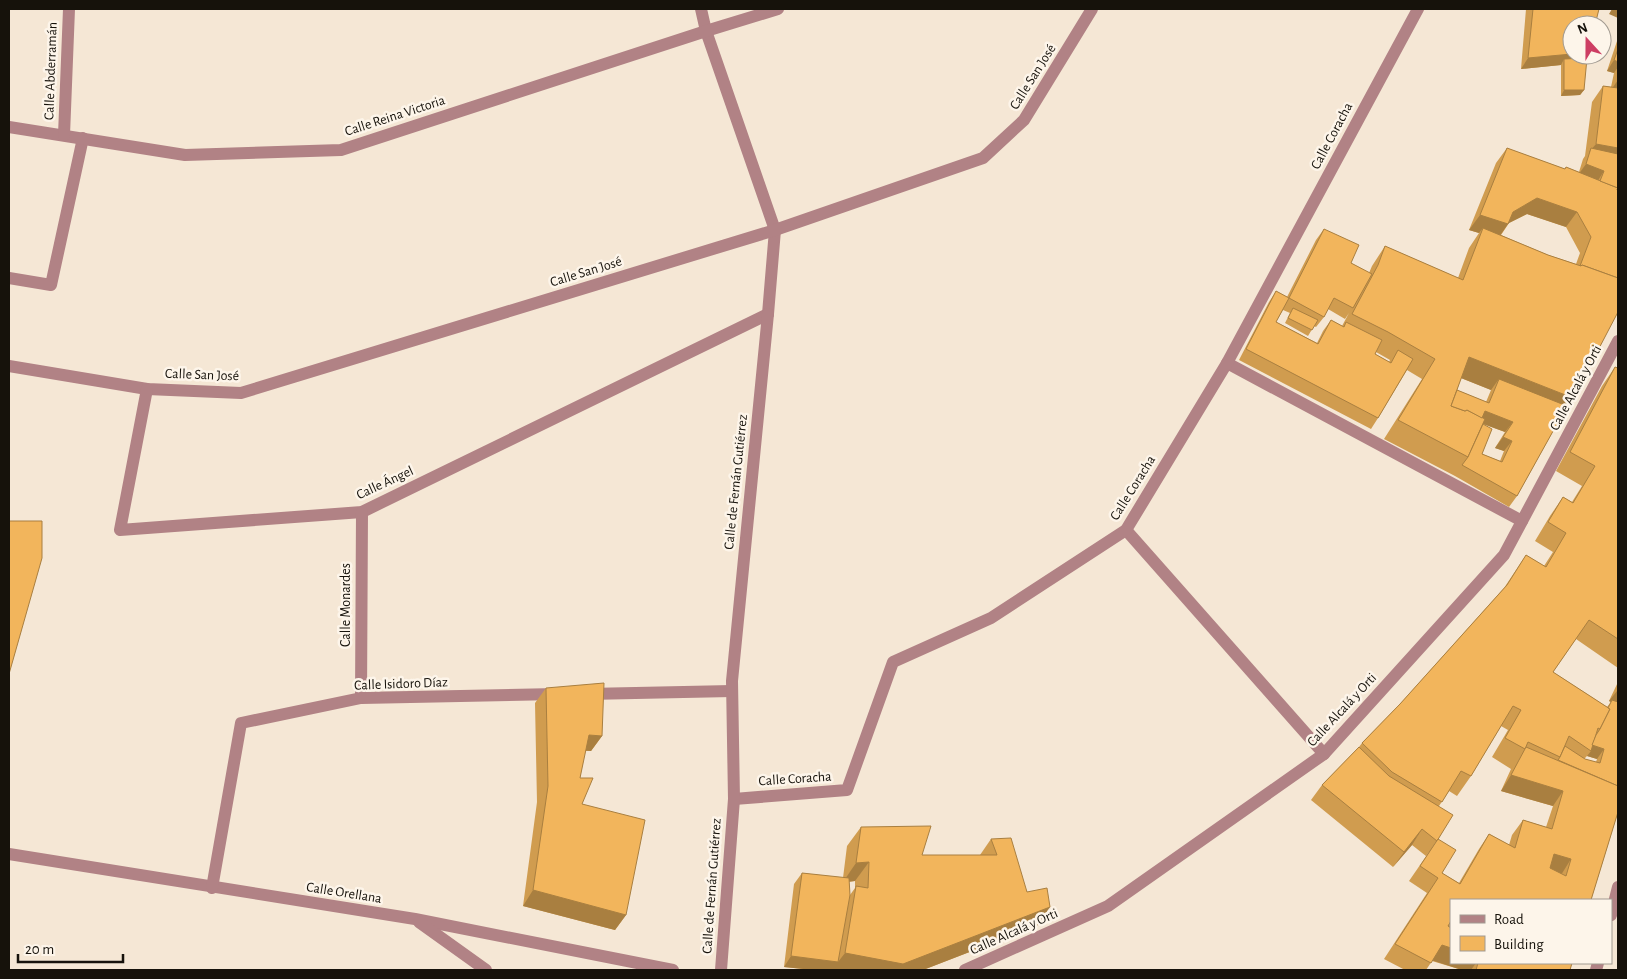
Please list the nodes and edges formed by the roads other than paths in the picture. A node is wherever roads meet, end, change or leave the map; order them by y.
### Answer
1 (69, 9) edge
2 (701, 9) edge
3 (778, 9) edge
4 (1092, 9) edge
5 (1418, 9) edge
6 (706, 31) junction
7 (9, 127) edge
8 (64, 135) junction
9 (83, 138) junction
10 (775, 230) junction
11 (9, 278) edge
12 (768, 314) junction
13 (1618, 341) edge
14 (1227, 363) junction
15 (9, 366) edge
16 (147, 389) junction
17 (362, 512) junction
18 (1522, 521) junction
19 (1126, 530) junction
20 (732, 691) junction
21 (361, 698) junction
22 (1324, 754) junction
23 (734, 799) junction
24 (9, 854) edge
25 (1618, 887) edge
26 (212, 888) junction
27 (1612, 911) edge
28 (415, 919) junction
29 (486, 970) edge
30 (673, 970) edge
31 (721, 970) edge
32 (965, 970) edge

1 - 8 street, Calle Abderramán
2 - 6 street, Calle de Fernán Gutiérrez
3 - 6 street, Calle Reina Victoria
4 - 10 street, Calle San José
5 - 14 street, Calle Coracha
6 - 9 street, Calle Reina Victoria
6 - 10 street, Calle de Fernán Gutiérrez
7 - 8 street, Calle Reina Victoria
8 - 9 street, Calle Reina Victoria
9 - 11 street
10 - 12 street, Calle de Fernán Gutiérrez
10 - 16 street, Calle San José
12 - 17 street, Calle Ángel
12 - 20 street, Calle de Fernán Gutiérrez
13 - 18 street, Calle Alcalá y Orti
14 - 18 street
14 - 19 street, Calle Coracha
15 - 16 street, Calle San José
16 - 17 street, Calle Ángel
17 - 21 street, Calle Monardes
18 - 22 street, Calle Alcalá y Orti
19 - 22 street
19 - 23 street, Calle Coracha
20 - 21 street, Calle Isidoro Díaz
20 - 23 street, Calle de Fernán Gutiérrez
21 - 26 street, Calle Isidoro Díaz
22 - 32 street, Calle Alcalá y Orti
23 - 31 street, Calle de Fernán Gutiérrez
24 - 26 street, Calle Orellana
25 - 27 street
26 - 28 street, Calle Orellana
28 - 29 street
28 - 30 street, Calle Orellana

